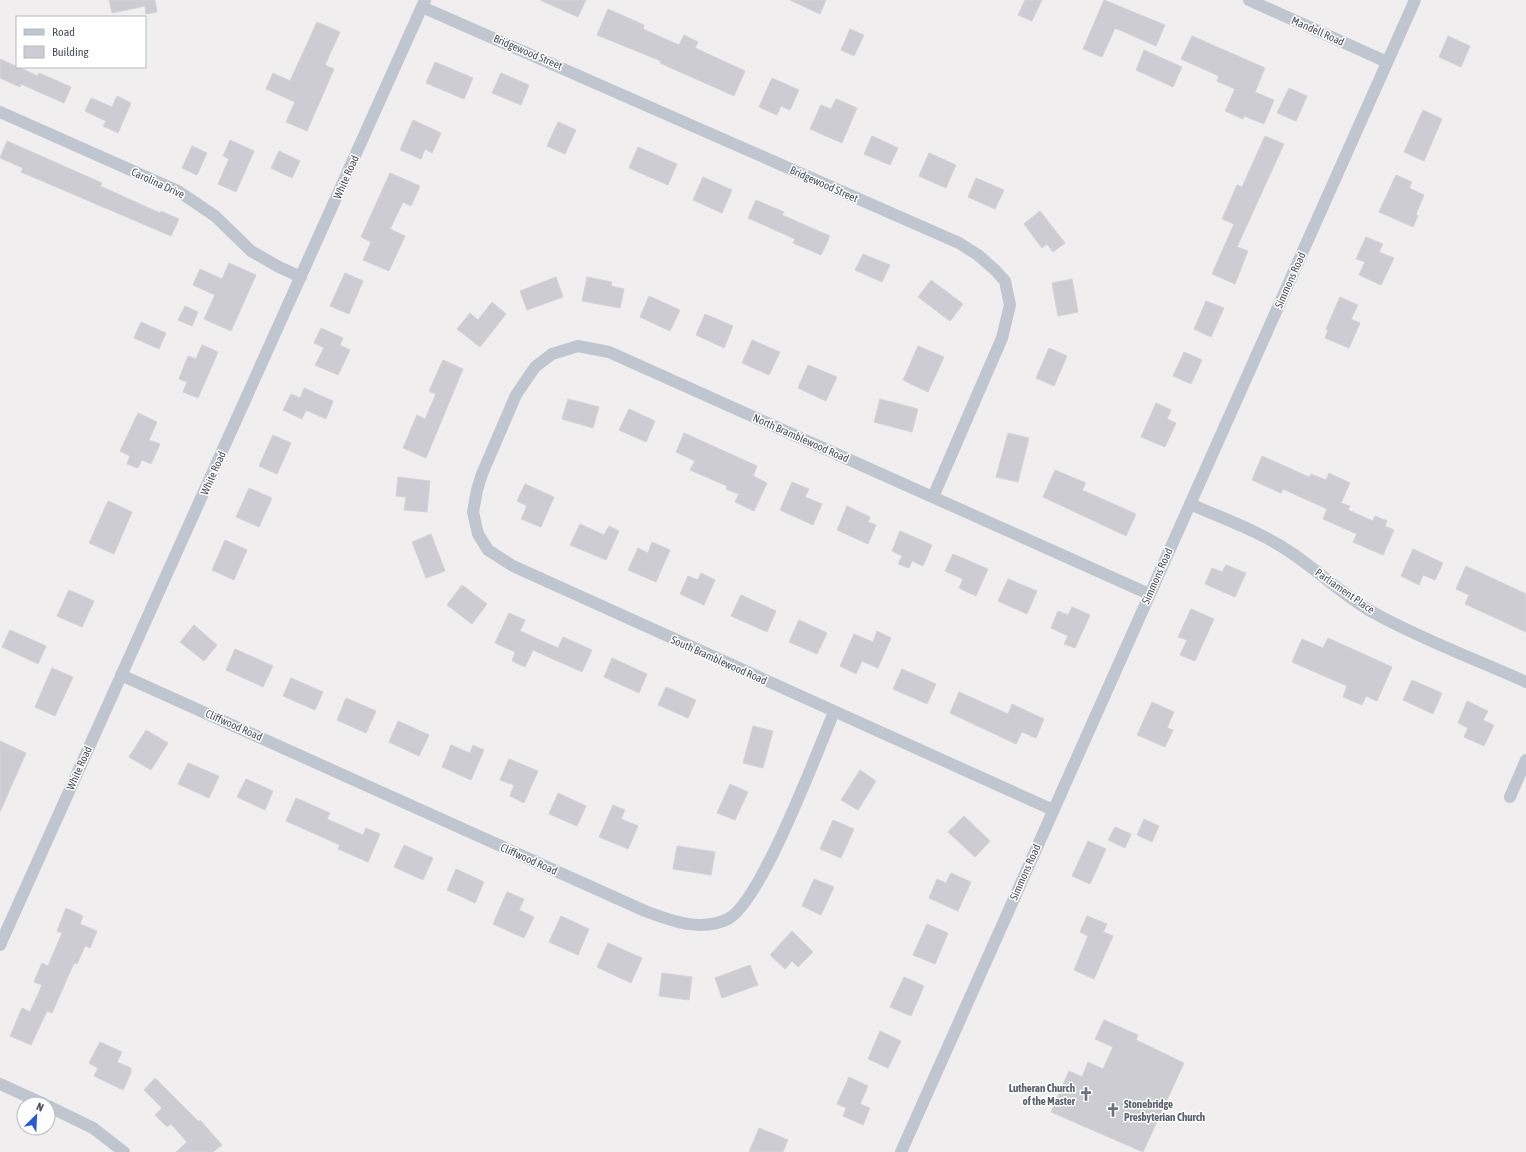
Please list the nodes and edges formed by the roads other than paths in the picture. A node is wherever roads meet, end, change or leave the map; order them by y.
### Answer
1 (1249, 0) edge
2 (1415, 0) edge
3 (423, 3) edge
4 (1387, 62) junction
5 (0, 112) edge
6 (301, 277) junction
7 (494, 447) joint
8 (933, 497) junction
9 (1190, 504) junction
10 (1149, 594) junction
11 (121, 675) junction
12 (1526, 682) edge
13 (834, 712) junction
14 (1526, 760) edge
15 (1510, 797) dead end
16 (1053, 810) junction
17 (0, 945) edge
18 (0, 1084) edge
19 (26, 1096) edge
20 (56, 1110) edge
21 (124, 1152) edge
22 (901, 1152) edge

1 - 4 street, Mandell Road
2 - 4 street, Simmons Road
3 - 6 street, White Road
3 - 8 street, Bridgewood Street
4 - 9 street, Simmons Road
5 - 6 street, Carolina Drive
6 - 11 street, White Road
7 - 8 street, North Bramblewood Road
7 - 13 street, South Bramblewood Road
8 - 10 street, North Bramblewood Road
9 - 10 street, Simmons Road
9 - 12 street, Parliament Place
10 - 16 street, Simmons Road
11 - 13 street, Cliffwood Road
11 - 17 street, White Road
13 - 16 street, South Bramblewood Road
14 - 15 street
16 - 22 street, Simmons Road
18 - 19 street
20 - 21 street

